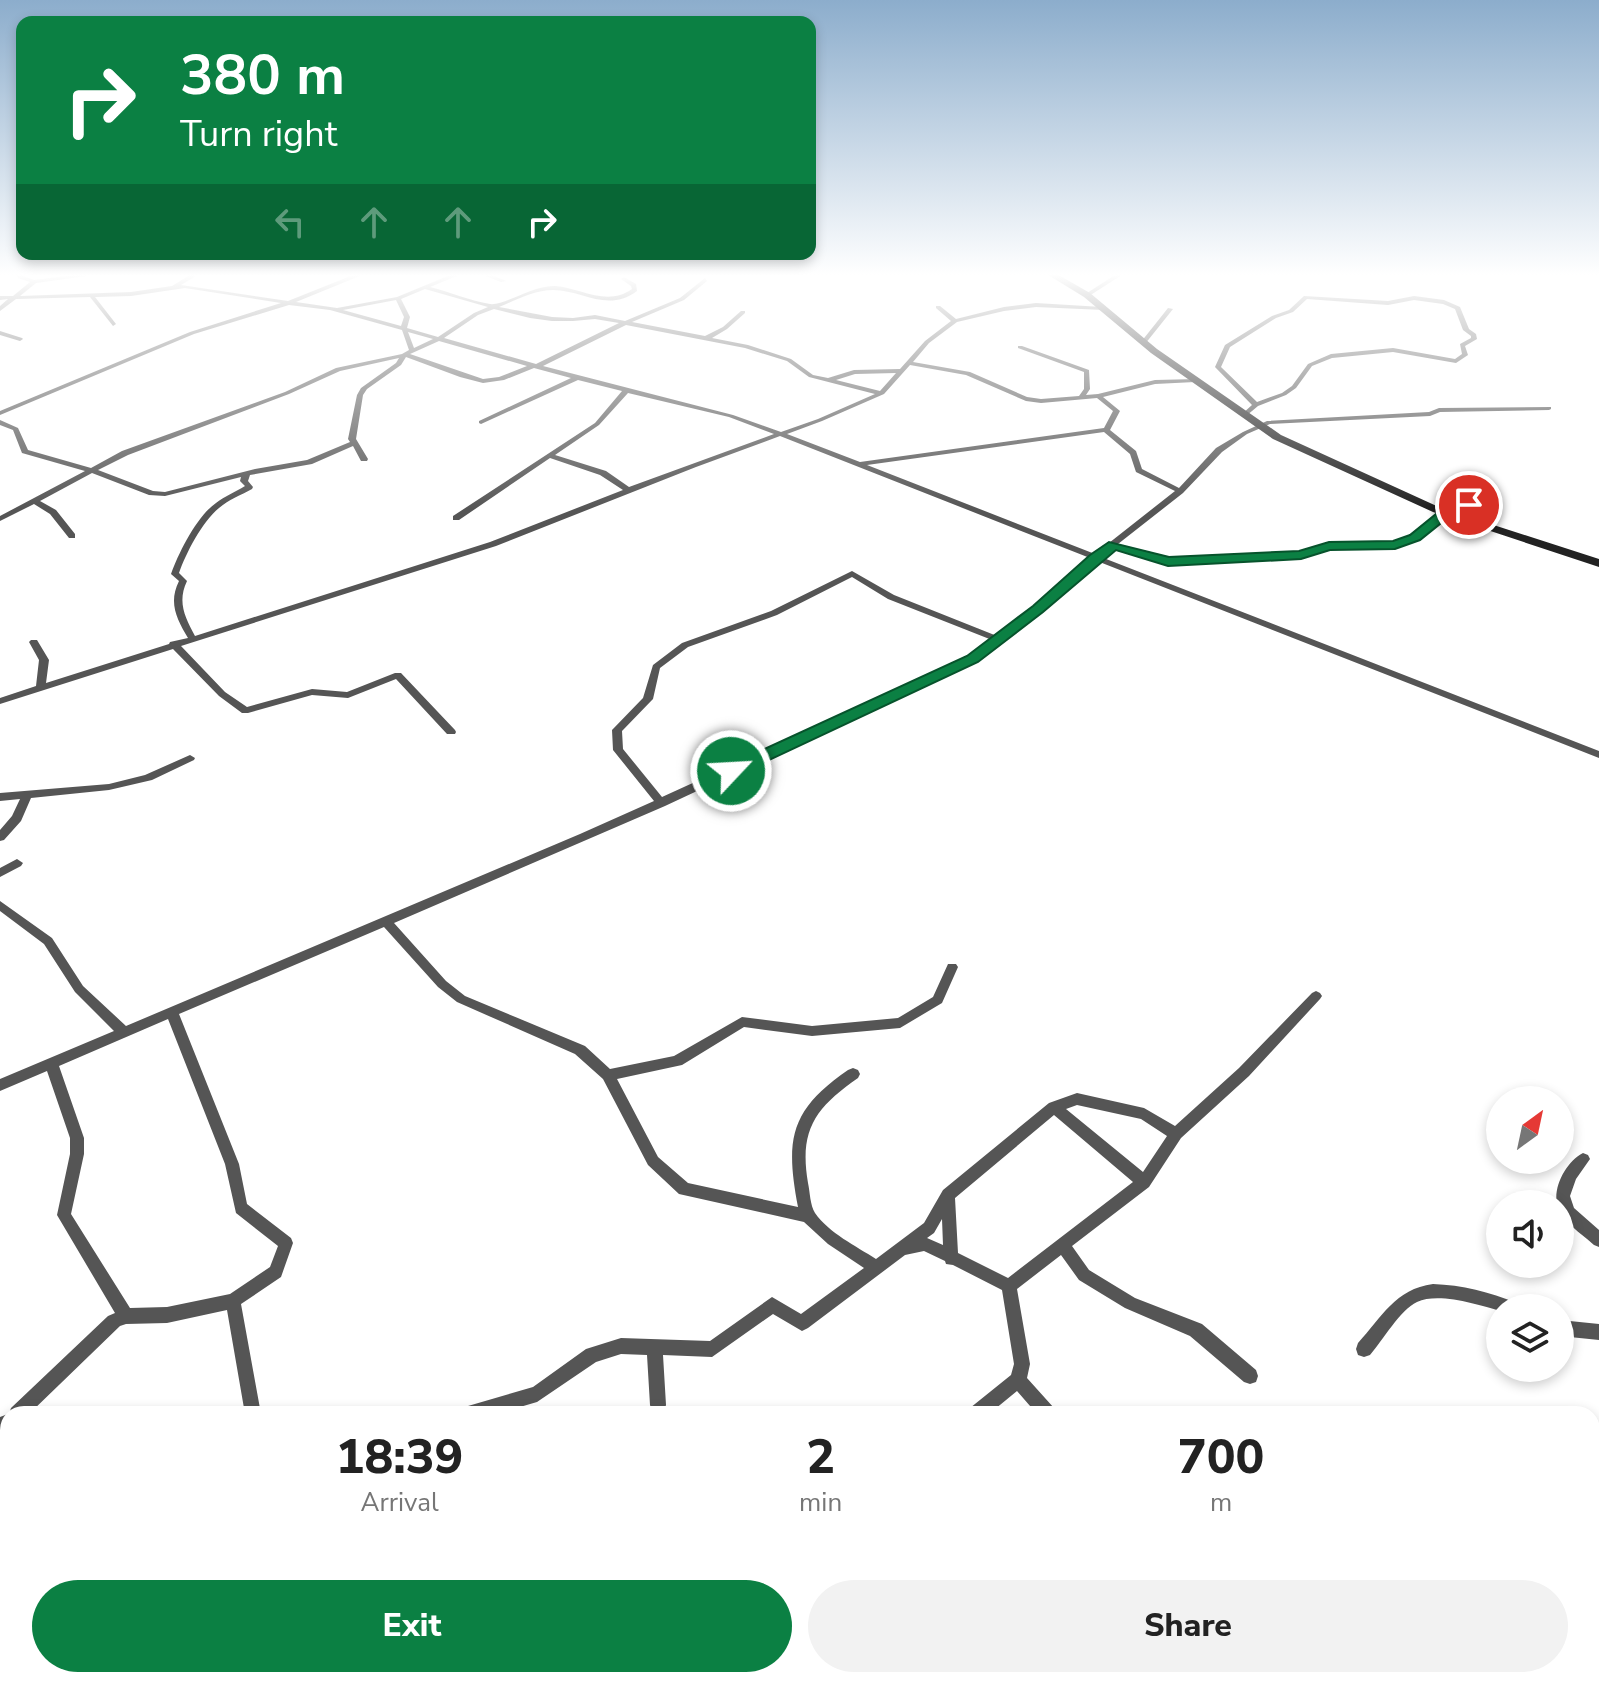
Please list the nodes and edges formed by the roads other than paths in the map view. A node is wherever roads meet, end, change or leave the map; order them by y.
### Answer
1 (146, 352) edge
2 (486, 352) edge
3 (565, 352) edge
4 (764, 352) edge
5 (919, 352) edge
6 (1033, 352) edge
7 (1155, 352) edge
8 (1222, 352) edge
9 (1375, 352) edge
10 (1403, 352) edge
11 (1464, 352) edge
12 (408, 353) junction
13 (909, 363) junction
14 (535, 366) junction
15 (901, 371) junction
16 (577, 378) junction
17 (1195, 380) junction
18 (826, 381) junction
19 (627, 390) junction
20 (882, 393) junction
21 (1098, 396) junction
22 (1081, 397) junction
23 (1256, 405) junction
24 (1549, 408) dead end
25 (0, 413) edge
26 (1244, 415) junction
27 (0, 422) edge
28 (481, 422) dead end
29 (1260, 427) junction
30 (1106, 430) junction
31 (778, 433) junction
32 (353, 443) junction
33 (550, 456) junction
34 (364, 459) dead end
35 (862, 464) junction
36 (90, 470) junction
37 (246, 474) junction
38 (628, 490) junction
39 (1180, 491) junction
40 (1490, 496) dead end
41 (35, 501) junction
42 (1446, 513) junction
43 (456, 518) dead end
44 (0, 519) edge
45 (72, 536) dead end
46 (1114, 545) junction
47 (1095, 558) junction
48 (1599, 563) edge
49 (192, 638) junction
50 (1000, 640) junction
51 (34, 642) dead end
52 (173, 644) junction
53 (41, 688) junction
54 (0, 701) edge
55 (451, 732) dead end
56 (1599, 755) edge
57 (190, 758) dead end
58 (27, 795) junction
59 (0, 797) edge
60 (661, 803) junction
61 (0, 837) edge
62 (17, 863) dead end
63 (0, 873) edge
64 (0, 905) edge
65 (386, 922) junction
66 (952, 967) dead end
67 (1316, 996) dead end
68 (172, 1012) junction
69 (124, 1032) junction
70 (51, 1063) junction
71 (853, 1074) dead end
72 (608, 1075) junction
73 (0, 1085) edge
74 (1054, 1107) junction
75 (1176, 1134) junction
76 (1583, 1159) dead end
77 (1144, 1182) junction
78 (948, 1195) junction
79 (808, 1216) junction
80 (1599, 1240) edge
81 (1062, 1244) junction
82 (892, 1255) junction
83 (951, 1259) junction
84 (876, 1267) junction
85 (1009, 1286) junction
86 (233, 1301) junction
87 (1486, 1301) edge
88 (126, 1316) junction
89 (1574, 1329) edge
90 (1599, 1332) edge
91 (655, 1346) junction
92 (1364, 1349) dead end
93 (1250, 1376) dead end
94 (1018, 1380) junction
95 (658, 1405) dead end
96 (26, 1406) edge
97 (252, 1406) edge
98 (496, 1406) edge
99 (986, 1406) edge
100 (1041, 1406) edge

1 - 25 street
2 - 14 street
3 - 14 street
4 - 18 street
5 - 13 street
6 - 22 street
7 - 17 street
8 - 23 street
9 - 23 street
10 - 11 street
12 - 14 street
12 - 32 street
12 - 36 street
13 - 15 street
13 - 22 street
14 - 16 street
15 - 18 street
15 - 20 street
16 - 19 street
16 - 28 street
17 - 21 street
17 - 26 street
18 - 20 street
19 - 31 street
19 - 33 street
20 - 31 street
21 - 22 street
21 - 30 street
23 - 26 street
24 - 29 street
26 - 29 street
27 - 36 street
29 - 39 street
29 - 42 street
30 - 35 street
30 - 39 street
31 - 35 street
31 - 38 street
32 - 34 street
32 - 37 street
33 - 38 street
33 - 43 street
35 - 47 street
36 - 37 street
36 - 41 street
37 - 49 street
38 - 49 street
39 - 46 street
40 - 42 street
41 - 44 street
41 - 45 street
42 - 46 street
42 - 48 street
46 - 47 street
47 - 50 street
47 - 56 street
49 - 52 street
50 - 60 street
50 - 60 street
51 - 53 street
52 - 53 street
52 - 55 street
53 - 54 street
57 - 58 street
58 - 59 street
58 - 61 street
60 - 65 street
62 - 63 street
64 - 69 street
65 - 68 street
65 - 72 street
66 - 72 street
67 - 75 street
68 - 69 street
68 - 86 street
69 - 70 street
70 - 73 street
70 - 88 street
71 - 79 street
72 - 79 street
74 - 75 street
74 - 77 street
74 - 78 street
75 - 77 street
76 - 80 street
77 - 81 street
78 - 82 street
78 - 83 street
79 - 84 street
81 - 85 street
81 - 93 street
82 - 83 street
82 - 84 street
83 - 85 street
84 - 91 street
85 - 94 street
86 - 88 street
86 - 97 street
87 - 92 street
88 - 96 street
89 - 90 street
91 - 95 street
91 - 98 street
94 - 99 street
94 - 100 street

